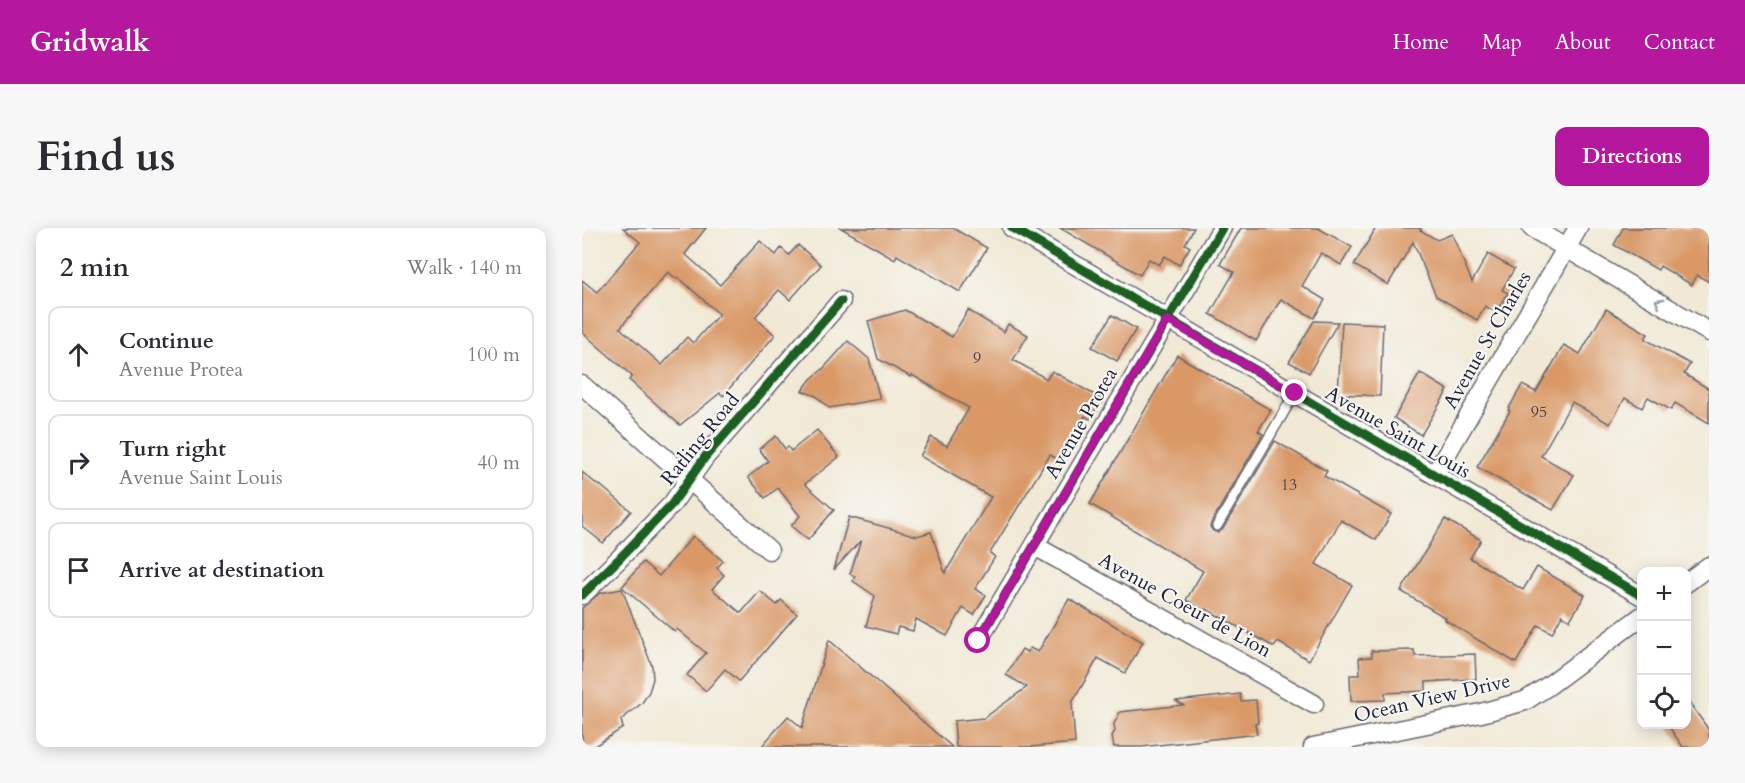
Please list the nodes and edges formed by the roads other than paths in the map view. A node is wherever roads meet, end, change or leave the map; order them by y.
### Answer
1 (1012, 228) edge
2 (1222, 228) edge
3 (1532, 228) edge
4 (1578, 228) edge
5 (1566, 248) junction
6 (841, 301) dead end
7 (1167, 320) junction
8 (1709, 332) edge
9 (582, 385) edge
10 (1295, 393) junction
11 (1435, 474) junction
12 (689, 481) junction
13 (1217, 526) dead end
14 (1035, 546) junction
15 (769, 550) dead end
16 (1709, 566) edge
17 (1691, 579) edge
18 (1637, 594) edge
19 (582, 595) edge
20 (1637, 619) edge
21 (978, 641) dead end
22 (1314, 704) dead end
23 (1313, 747) edge

1 - 7 street, Avenue Saint Louis
2 - 7 street, Avenue Protea
3 - 5 street
4 - 5 street, Avenue St Charles
8 -> 5 street
5 - 11 street, Avenue St Charles
6 - 12 street, Ratling Road
7 - 10 street, Avenue Saint Louis
7 - 14 street, Avenue Protea
9 - 12 street
10 - 11 street, Avenue Saint Louis
10 - 13 lane
11 - 18 street, Avenue Saint Louis
12 - 15 street
12 - 19 street, Ratling Road
14 - 21 street, Avenue Protea
14 - 22 street, Avenue Coeur de Lion
16 - 17 street
20 - 23 street, Ocean View Drive

